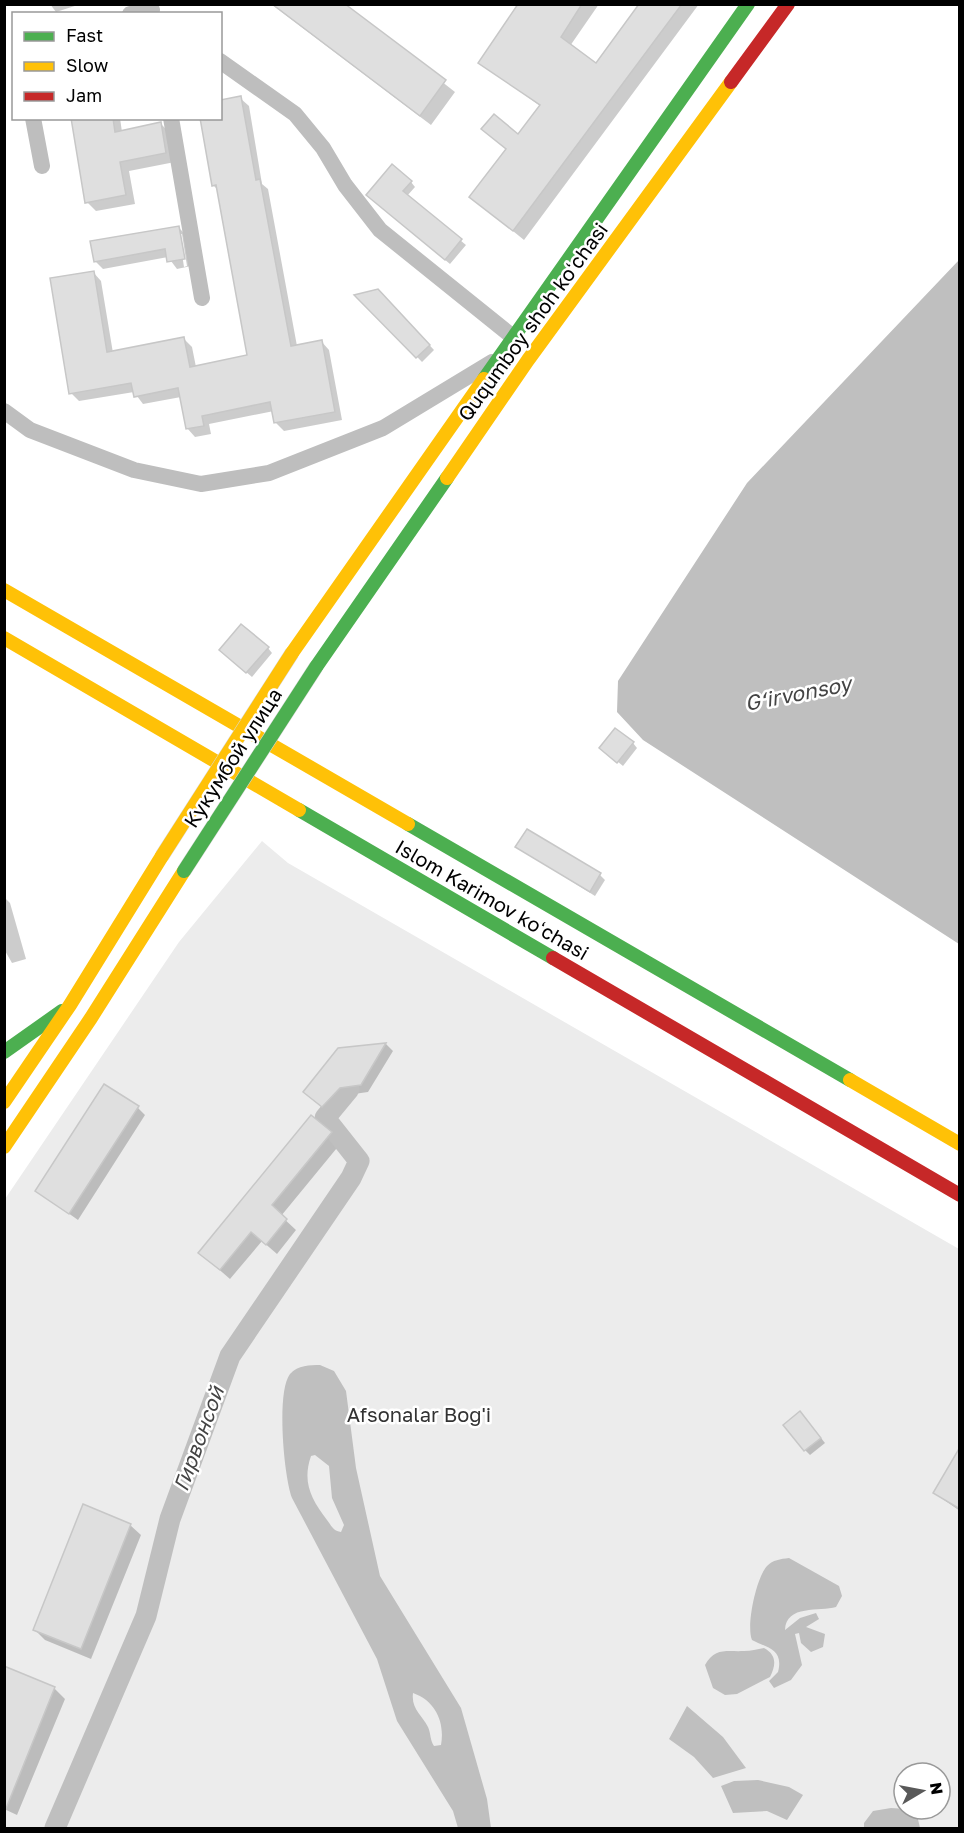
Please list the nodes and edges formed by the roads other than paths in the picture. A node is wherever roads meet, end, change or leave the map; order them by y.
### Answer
1 (748, 4) edge
2 (788, 4) edge
3 (155, 9) edge
4 (139, 12) edge
5 (222, 62) edge
6 (33, 120) edge
7 (171, 120) edge
8 (42, 166) dead end
9 (202, 298) dead end
10 (513, 337) junction
11 (497, 359) junction
12 (4, 411) edge
13 (4, 590) edge
14 (4, 638) edge
15 (292, 653) joint
16 (316, 667) joint
17 (70, 1005) junction
18 (4, 1052) edge
19 (4, 1102) edge
20 (960, 1144) edge
21 (4, 1147) edge
22 (960, 1195) edge

1 - 10 main road, Ququmboy shoh koʻchasi
2 - 16 main road, Ququmboy shoh koʻchasi
3 - 4 street
5 - 10 street
6 - 8 street
7 - 9 street
10 - 11 main road, Ququmboy shoh koʻchasi
11 - 12 street
11 - 15 main road, Ququmboy shoh koʻchasi
13 - 20 main road, Islom Karimov koʻchasi
14 - 22 main road, Islom Karimov koʻchasi
15 - 17 main road, Кукумбой улица, bridge
16 - 21 main road, Кукумбой улица, bridge
17 - 18 main road
17 - 19 main road

